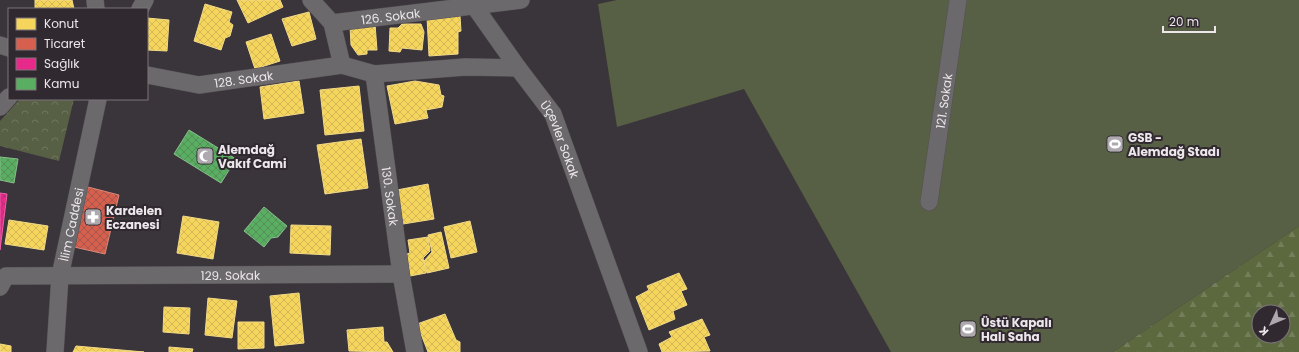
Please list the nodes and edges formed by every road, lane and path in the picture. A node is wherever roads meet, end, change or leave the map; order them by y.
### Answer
1 (311, 0) edge
2 (522, 0) edge
3 (958, 0) edge
4 (472, 2) edge
5 (332, 23) junction
6 (342, 65) junction
7 (518, 68) junction
8 (374, 74) junction
9 (148, 75) edge
10 (8, 98) edge
11 (98, 100) edge
12 (0, 107) edge
13 (929, 202) dead end
14 (401, 274) junction
15 (60, 276) junction
16 (2, 280) edge
17 (55, 352) edge
18 (414, 352) edge
19 (639, 352) edge

1 - 5 street
2 - 4 street, 126. Sokak
3 - 13 street, 121. Sokak
4 - 5 street, 126. Sokak
4 - 7 street, Üçevler Sokak
5 - 6 street
6 - 8 street
6 - 9 street, 128. Sokak
7 - 8 street
7 - 19 street, Üçevler Sokak
8 - 14 street, 130. Sokak
10 - 12 street
11 - 15 street, İlim Caddesi
14 - 15 street, 129. Sokak
14 - 18 street, 130. Sokak
15 - 16 street, 129. Sokak
15 - 17 street, İlim Caddesi

